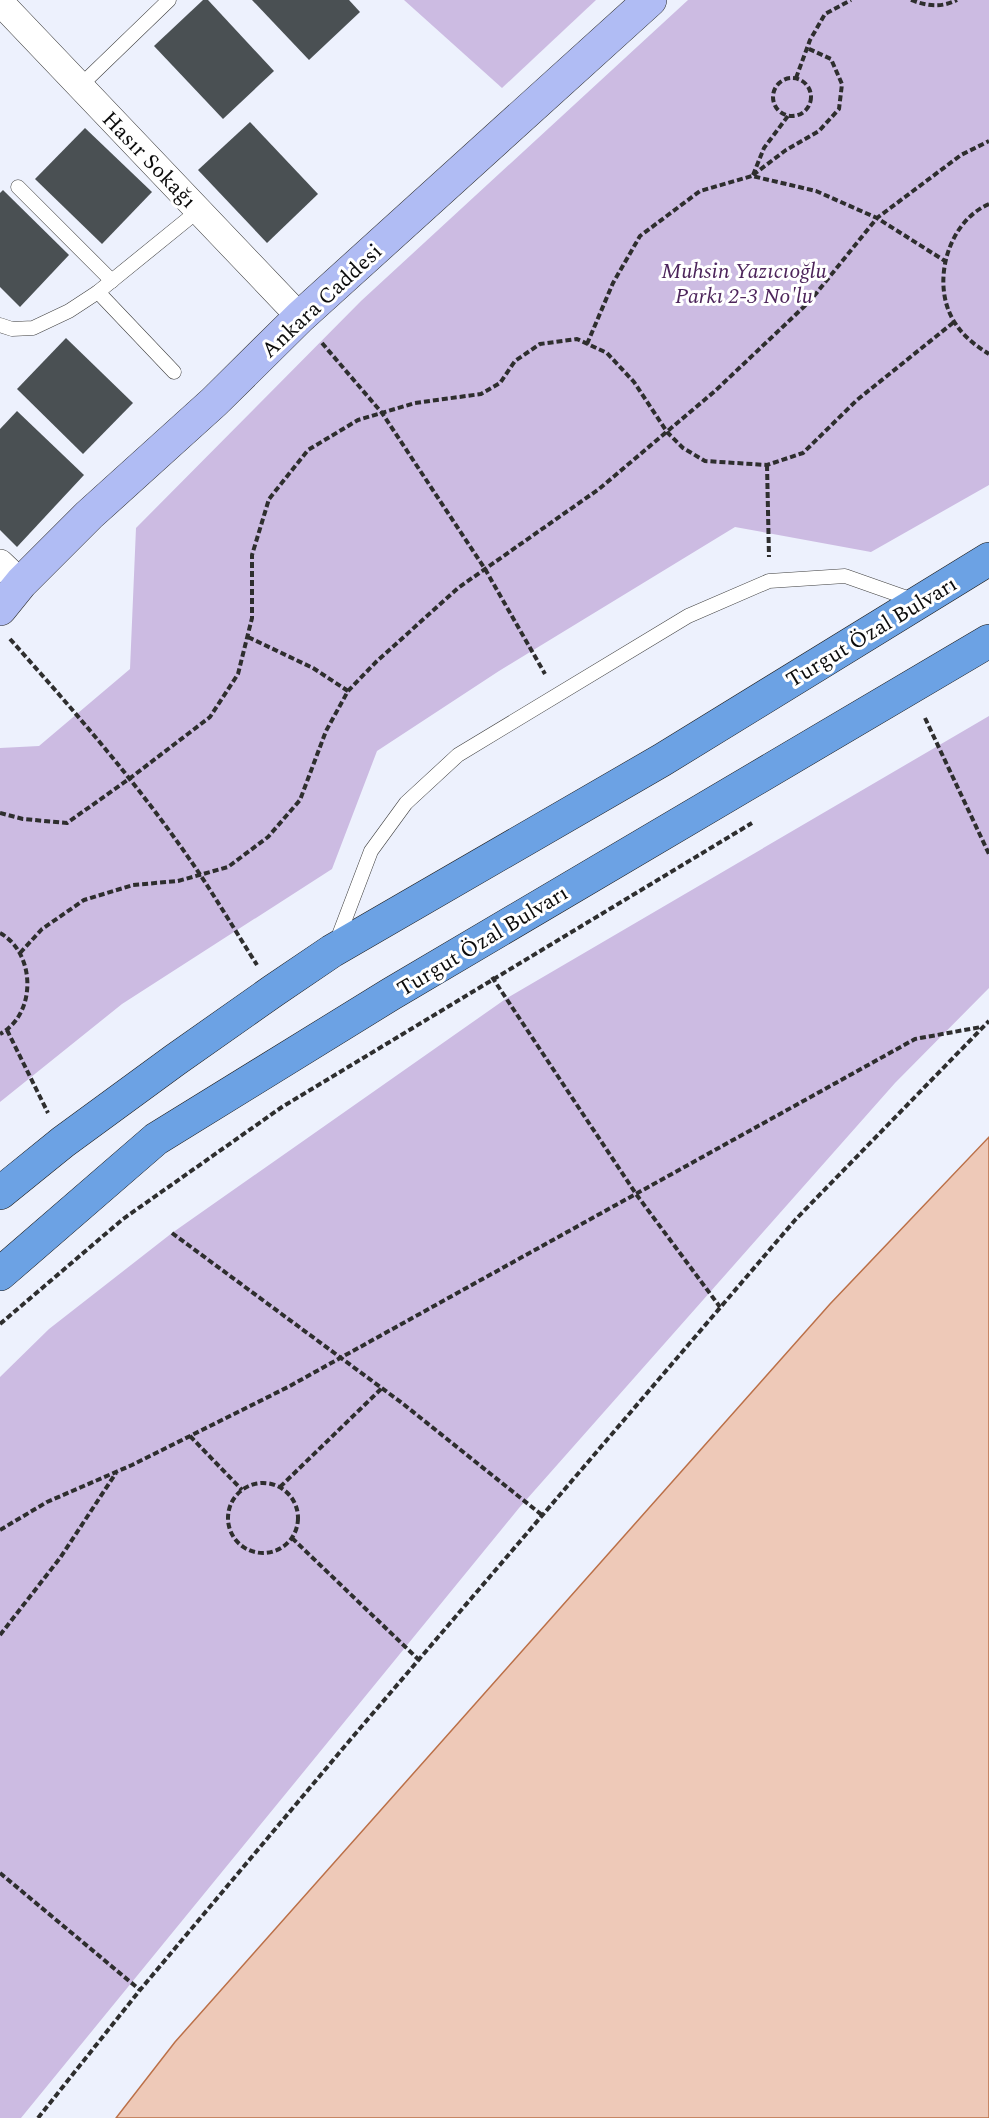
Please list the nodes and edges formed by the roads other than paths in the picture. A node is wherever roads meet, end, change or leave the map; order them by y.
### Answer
1 (170, 0) edge
2 (650, 0) edge
3 (0, 2) edge
4 (80, 86) junction
5 (18, 187) dead end
6 (199, 210) junction
7 (112, 281) junction
8 (98, 292) junction
9 (300, 317) junction
10 (0, 325) edge
11 (174, 372) dead end
12 (989, 560) edge
13 (11, 573) edge
14 (918, 602) junction
15 (4, 622) edge
16 (989, 641) edge
17 (332, 951) junction
18 (0, 1193) edge
19 (0, 1274) edge

1 - 4 lane
2 - 9 main road, Ankara Caddesi
3 - 4 street, Hasır Sokağı
4 - 6 street, Hasır Sokağı
5 - 7 lane
6 - 7 lane
6 - 9 street, Hasır Sokağı
7 - 8 lane
8 - 10 lane
8 - 11 lane
9 - 13 main road, Ankara Caddesi
12 - 14 highway, Turgut Özal Bulvarı
13 - 15 main road, Ankara Caddesi
14 - 17 highway, Turgut Özal Bulvarı
14 - 17 lane
16 - 19 highway, Turgut Özal Bulvarı
17 - 18 highway, Turgut Özal Bulvarı

